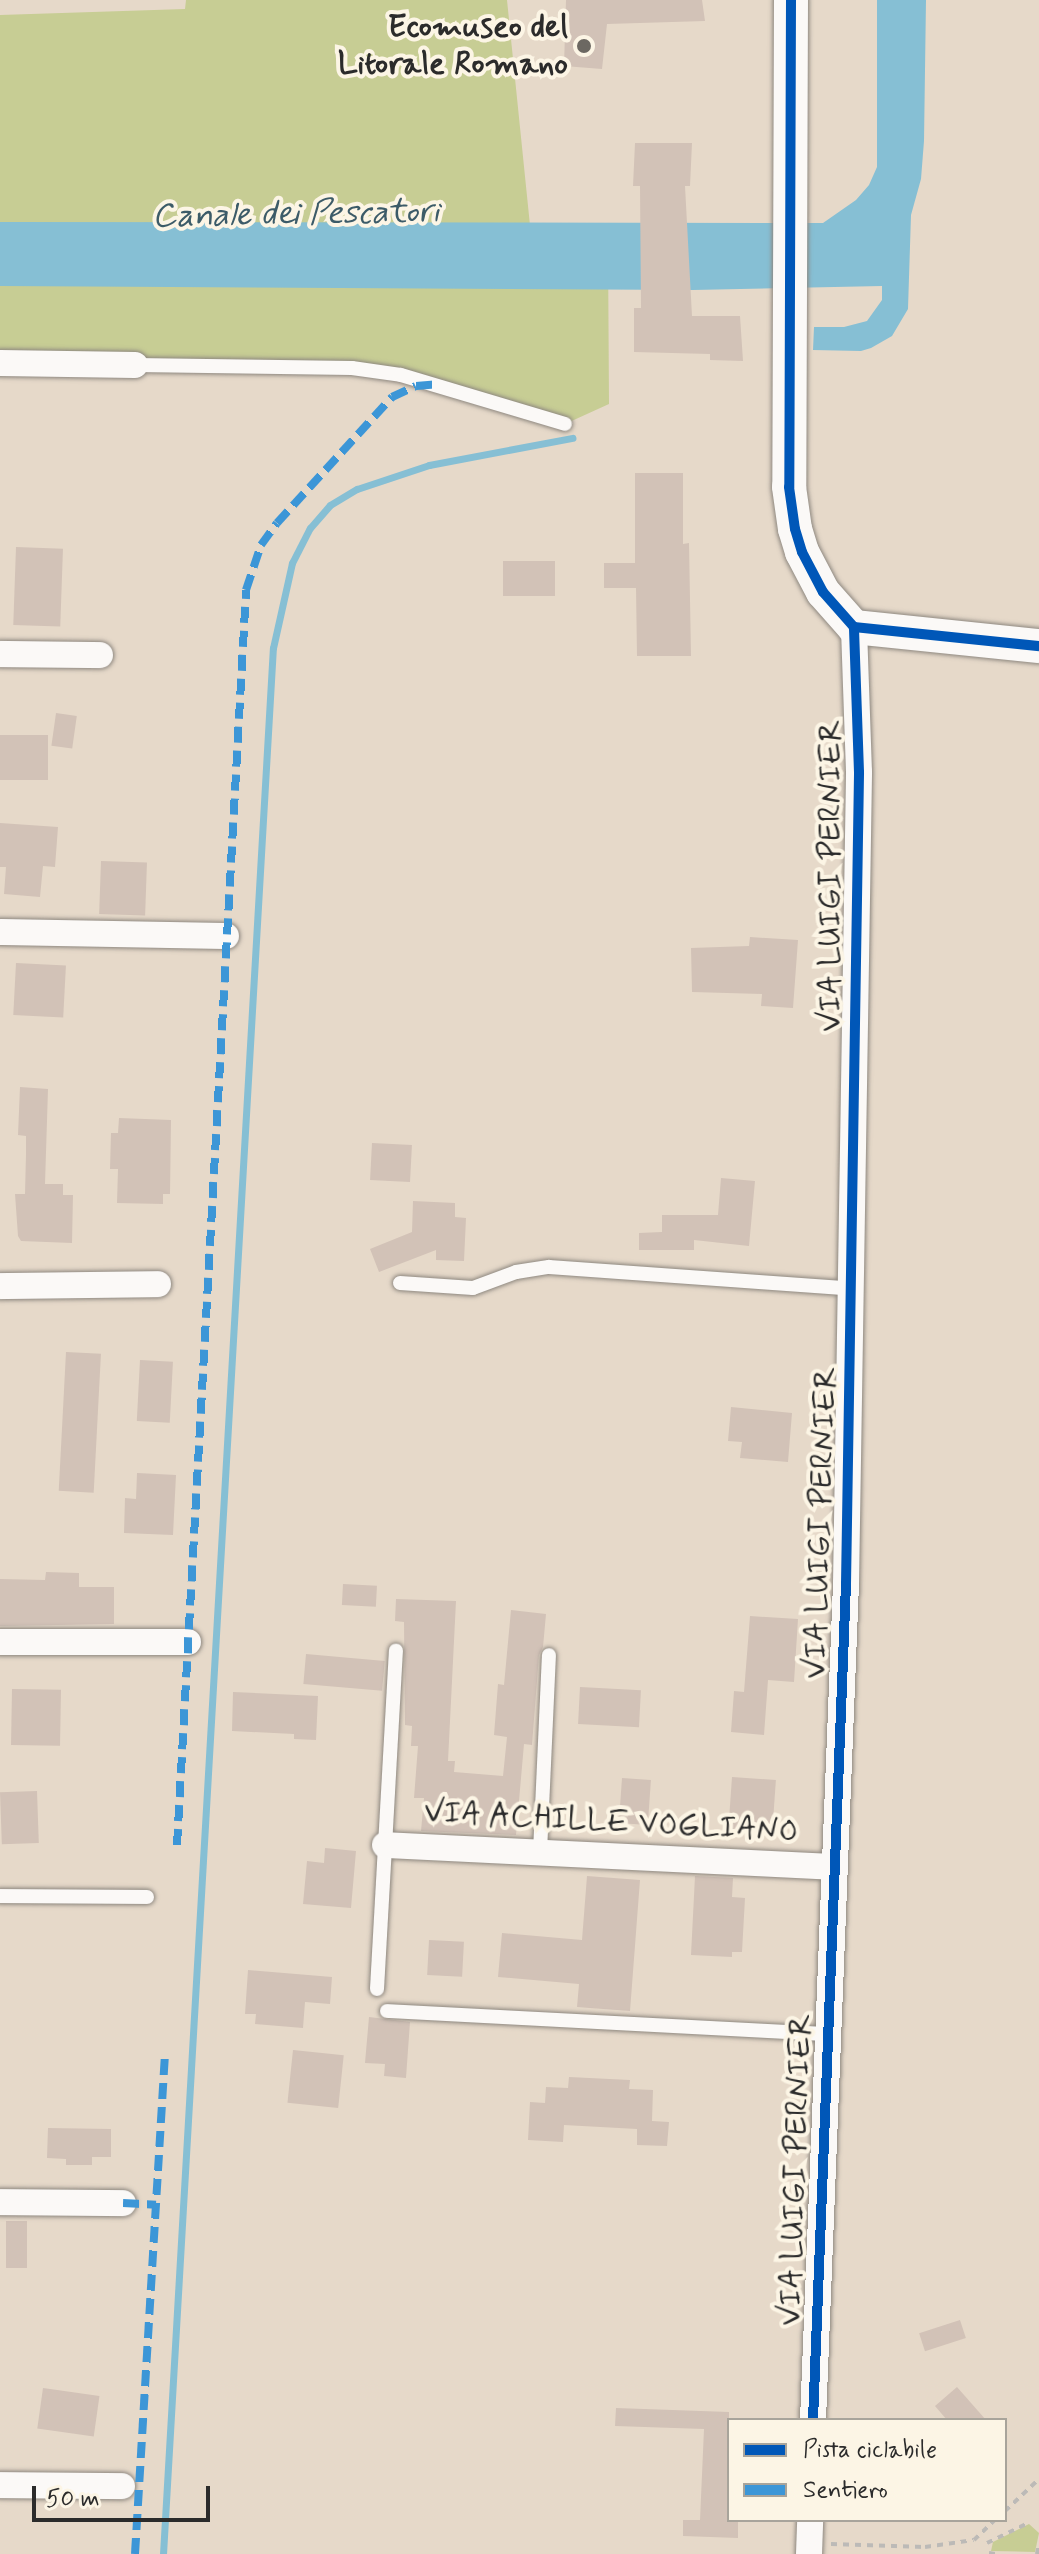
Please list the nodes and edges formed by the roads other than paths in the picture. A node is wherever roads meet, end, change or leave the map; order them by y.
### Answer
1 (791, 0) edge
2 (0, 363) edge
3 (135, 365) joint
4 (565, 424) dead end
5 (854, 627) junction
6 (1039, 646) edge
7 (0, 654) edge
8 (100, 655) dead end
9 (0, 932) edge
10 (226, 936) dead end
11 (400, 1283) dead end
12 (158, 1284) dead end
13 (0, 1286) edge
14 (853, 1289) junction
15 (0, 1642) edge
16 (188, 1642) dead end
17 (396, 1651) dead end
18 (549, 1655) dead end
19 (385, 1845) junction
20 (540, 1852) junction
21 (834, 1867) junction
22 (0, 1896) edge
23 (147, 1897) dead end
24 (377, 1989) dead end
25 (387, 2011) dead end
26 (827, 2034) junction
27 (0, 2202) edge
28 (123, 2203) dead end
29 (813, 2418) edge
30 (0, 2485) edge
31 (122, 2486) dead end

1 - 5 street
2 - 3 street
3 - 4 lane
5 - 6 street
5 - 14 street, VIA LUIGI PERNIER
7 - 8 street
9 - 10 street
11 - 14 lane
12 - 13 street
14 - 21 street, VIA LUIGI PERNIER
15 - 16 street
17 - 19 lane
18 - 20 lane
19 - 20 street, VIA ACHILLE VOGLIANO
19 - 24 lane
20 - 21 street, VIA ACHILLE VOGLIANO
21 - 26 street, VIA LUIGI PERNIER
22 - 23 lane
25 - 26 lane
26 - 29 street, VIA LUIGI PERNIER
27 - 28 street
30 - 31 street

